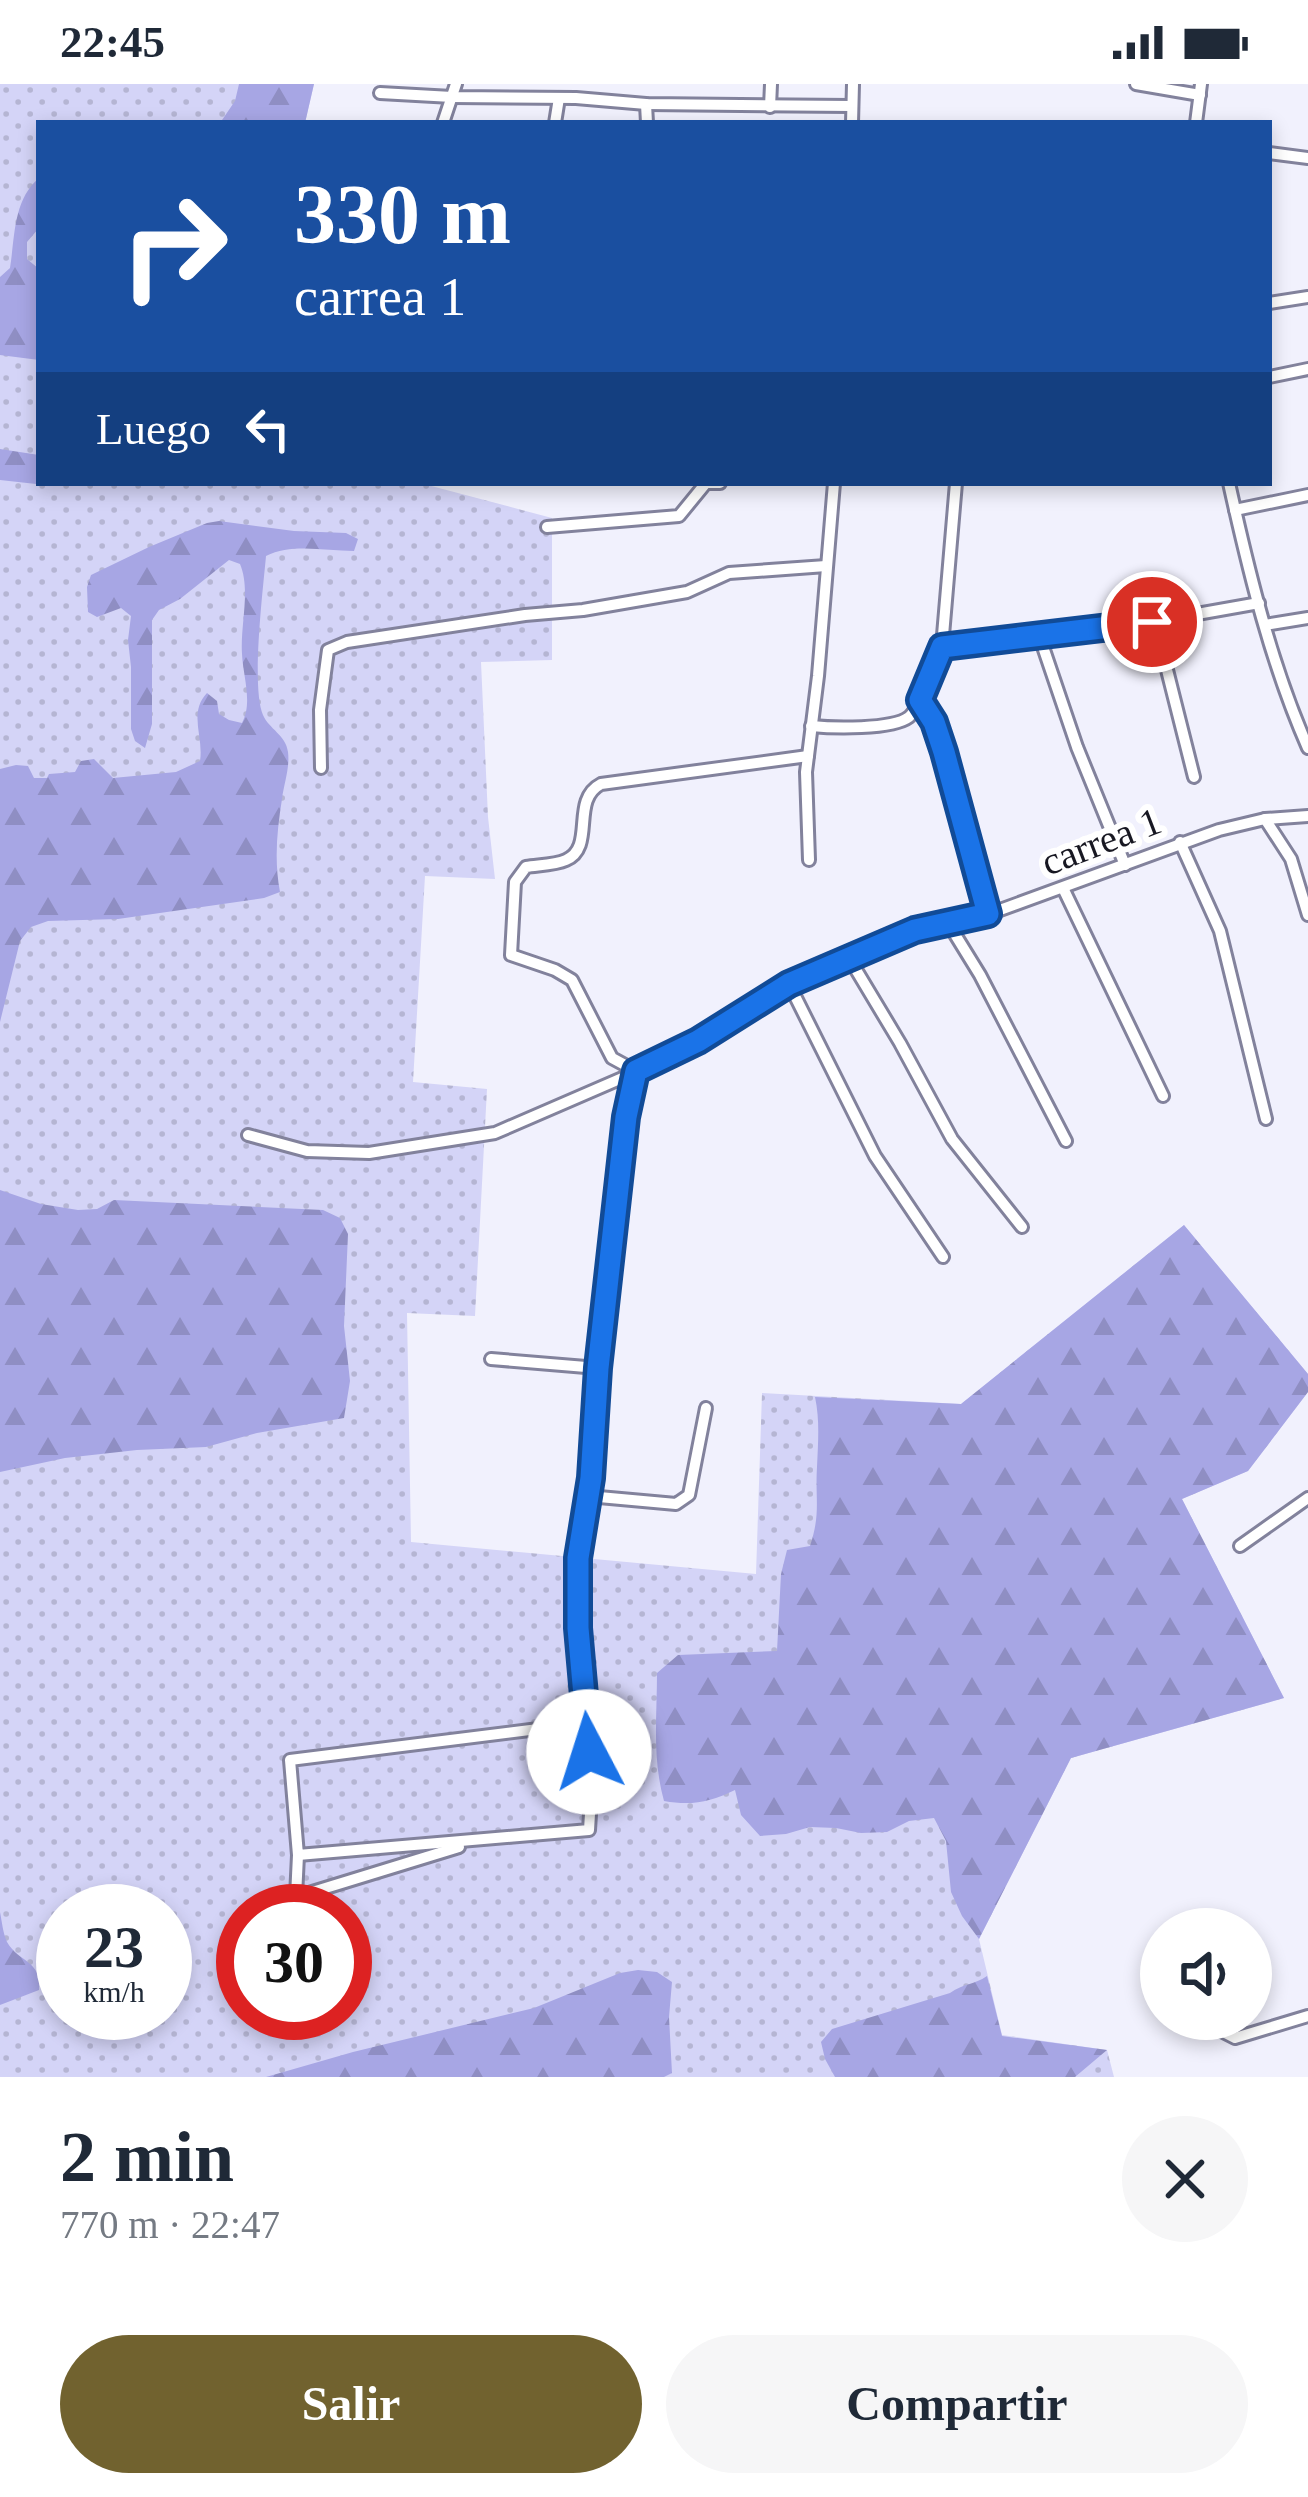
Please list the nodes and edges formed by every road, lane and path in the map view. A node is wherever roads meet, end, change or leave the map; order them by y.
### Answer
1 (456, 84) edge
2 (771, 84) edge
3 (853, 84) edge
4 (1136, 84) edge
5 (1201, 90) edge
6 (577, 91) edge
7 (380, 93) dead end
8 (452, 98) junction
9 (559, 98) junction
10 (646, 104) junction
11 (765, 106) junction
12 (850, 106) junction
13 (443, 120) edge
14 (555, 120) edge
15 (647, 120) edge
16 (759, 120) edge
17 (852, 120) edge
18 (1196, 120) edge
19 (1272, 153) edge
20 (1308, 158) edge
21 (1308, 297) edge
22 (1272, 303) edge
23 (1308, 369) edge
24 (1272, 376) edge
25 (704, 486) edge
26 (834, 486) edge
27 (956, 486) edge
28 (1230, 486) edge
29 (1308, 495) edge
30 (1235, 510) junction
31 (547, 527) dead end
32 (826, 566) junction
33 (1259, 603) junction
34 (1308, 618) edge
35 (1152, 622) junction
36 (1265, 626) junction
37 (1039, 635) junction
38 (942, 647) junction
39 (920, 700) junction
40 (811, 726) junction
41 (1308, 748) edge
42 (808, 756) junction
43 (321, 768) dead end
44 (1193, 777) dead end
45 (1308, 816) edge
46 (1265, 819) junction
47 (1180, 842) junction
48 (809, 860) dead end
49 (1125, 865) junction
50 (1063, 888) junction
51 (988, 914) junction
52 (1308, 915) edge
53 (948, 923) junction
54 (849, 958) junction
55 (789, 984) junction
56 (636, 1071) junction
57 (1163, 1096) dead end
58 (1266, 1120) dead end
59 (248, 1135) dead end
60 (1066, 1141) dead end
61 (1022, 1227) dead end
62 (943, 1257) dead end
63 (491, 1359) dead end
64 (598, 1368) junction
65 (706, 1408) dead end
66 (588, 1496) junction
67 (1308, 1498) edge
68 (1240, 1546) dead end
69 (586, 1724) junction
70 (480, 1840) junction
71 (298, 1855) junction
72 (1308, 2016) edge
73 (1272, 2027) edge

1 - 8 street
2 - 11 street
3 - 12 street
4 - 5 street
5 - 18 street
6 - 9 street
6 - 10 street
7 - 8 street
8 - 9 street
8 - 13 street
9 - 14 street
10 - 11 street
10 - 15 street
11 - 12 street
11 - 16 street
12 - 17 street
19 - 20 street
21 - 22 street
23 - 24 street
25 - 31 street
26 - 32 street
27 - 38 street
28 - 30 street
29 - 30 street
30 - 33 street
32 - 40 street
32 - 43 street
33 - 35 street
33 - 36 street
34 - 36 street
35 - 37 street
35 - 44 street
36 - 41 street
37 - 38 street
37 - 49 street
38 - 39 street
39 - 40 street
39 - 51 street
40 - 42 street
42 - 48 street
42 - 56 street
45 - 46 street, carrea 1
46 - 47 street, carrea 1
46 - 52 street
47 - 49 street, carrea 1
47 - 58 street
49 - 50 street, carrea 1
50 - 51 street, carrea 1
50 - 57 street
51 - 53 street, carrea 1
53 - 54 street, carrea 1
53 - 60 street
54 - 55 street, carrea 1
54 - 61 street
55 - 56 street, carrea 1
55 - 62 street
56 - 59 street, carrea 1
56 - 64 street
63 - 64 street
64 - 66 street
65 - 66 street
66 - 69 street
67 - 68 street
69 - 70 street
69 - 71 street
70 - 71 street
70 - 71 street
72 - 73 street

